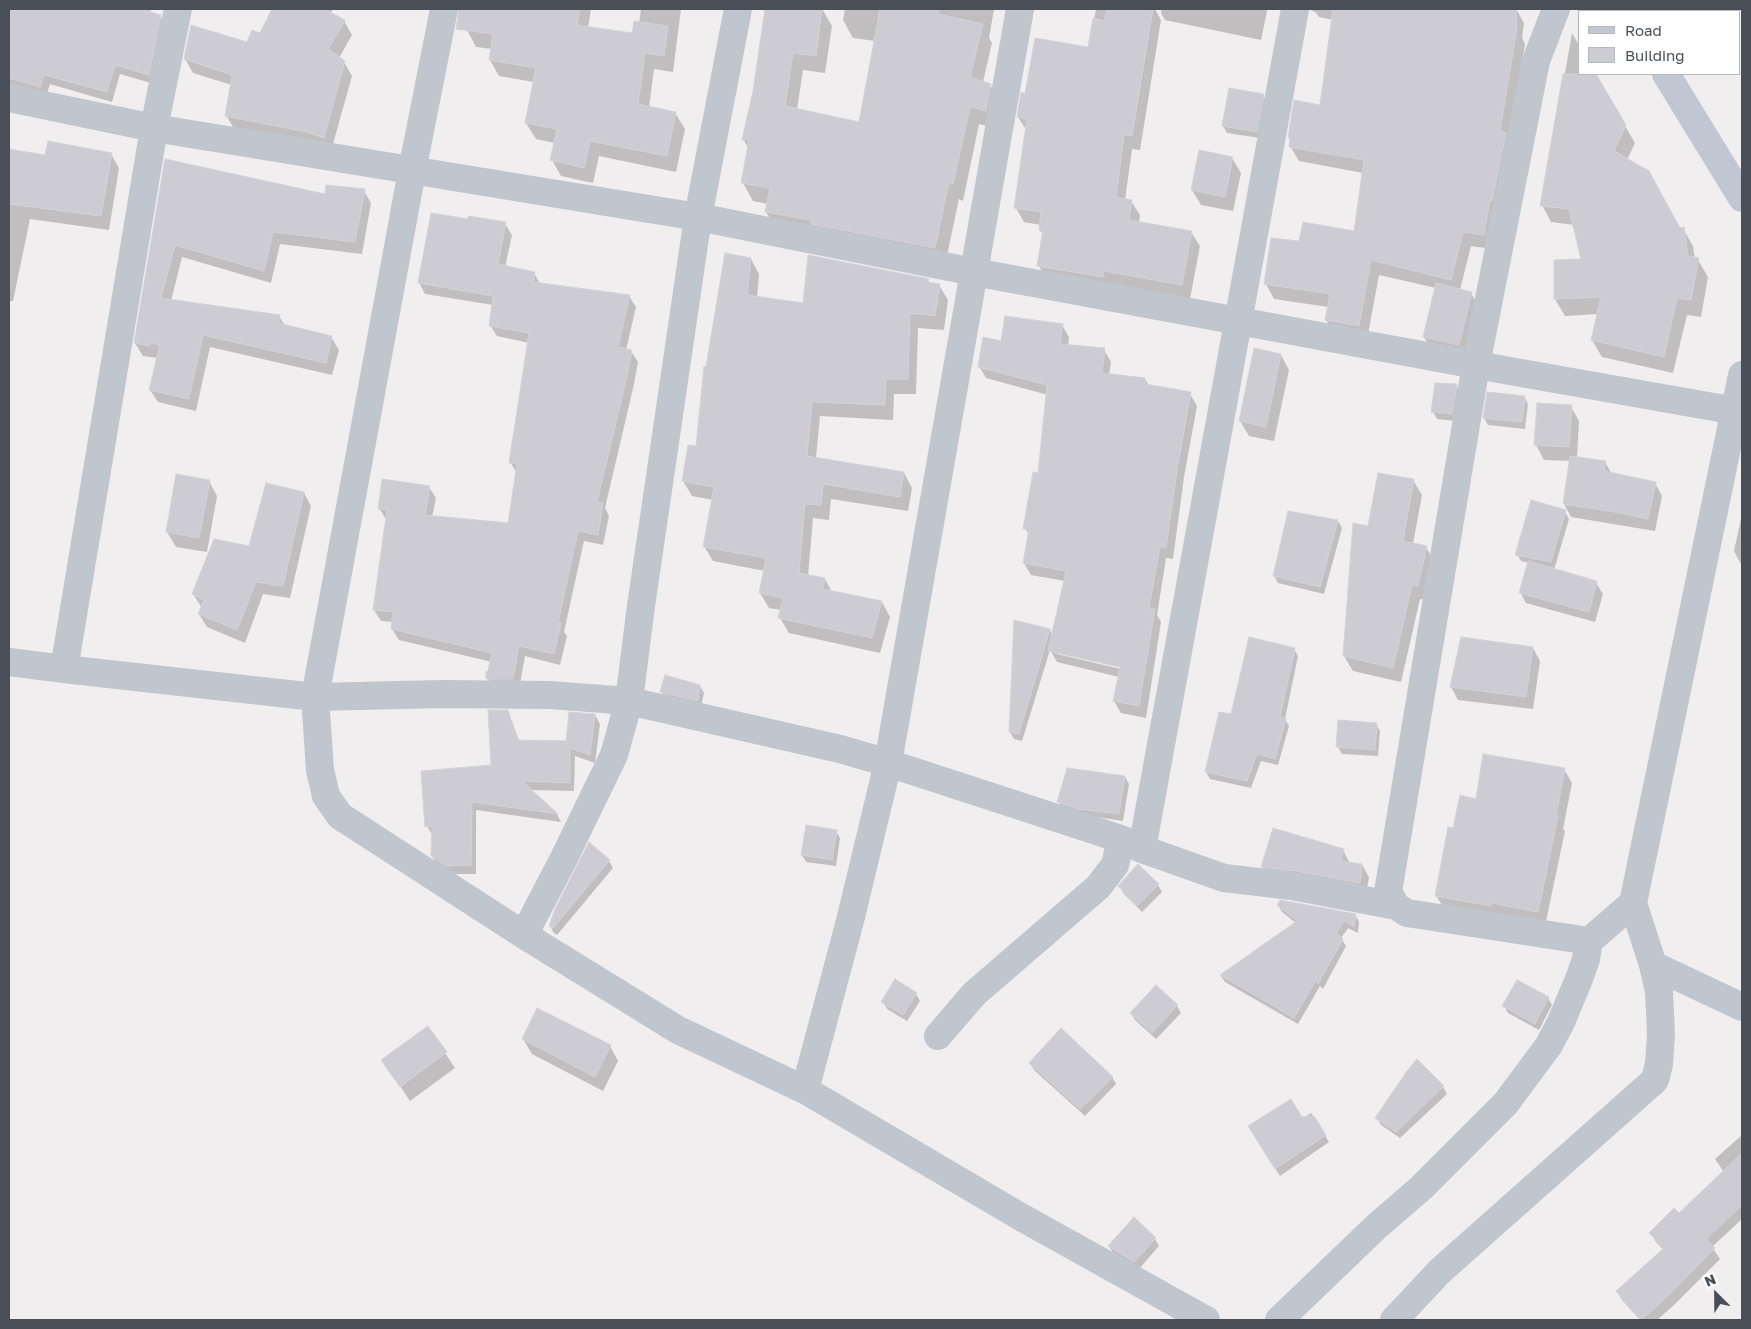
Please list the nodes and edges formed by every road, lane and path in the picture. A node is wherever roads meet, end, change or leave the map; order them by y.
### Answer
1 (178, 9) edge
2 (444, 9) edge
3 (738, 9) edge
4 (1020, 9) edge
5 (1295, 9) edge
6 (1556, 9) edge
7 (1667, 75) edge
8 (9, 98) edge
9 (154, 128) junction
10 (412, 171) junction
11 (1742, 198) edge
12 (698, 217) junction
13 (974, 272) junction
14 (1239, 320) junction
15 (1476, 365) junction
16 (1742, 375) edge
17 (1738, 411) edge
18 (9, 662) edge
19 (64, 669) junction
20 (315, 697) junction
21 (630, 701) junction
22 (888, 762) junction
23 (1132, 844) junction
24 (1633, 903) junction
25 (1396, 906) junction
26 (524, 935) junction
27 (1588, 941) junction
28 (1653, 966) junction
29 (1742, 1008) edge
30 (938, 1036) dead end
31 (805, 1090) junction
32 (1206, 1320) edge
33 (1279, 1320) edge
34 (1394, 1320) edge

1 - 9 street
2 - 10 street
3 - 12 street
4 - 13 street
5 - 14 street
6 - 15 street
7 - 11 street
8 - 9 street
9 - 10 street
9 - 19 street
10 - 12 street
10 - 20 street
12 - 13 street
12 - 21 street
13 - 14 street
13 - 22 street
14 - 15 street
14 - 23 street
15 - 17 street
15 - 25 street
16 - 17 street
17 - 24 street
18 - 19 street
19 - 20 street
20 - 21 street
20 - 26 street
21 - 22 street
21 - 26 street
22 - 23 street
22 - 31 street
23 - 25 street
23 - 30 street
24 - 27 street
24 - 28 street
25 - 27 street
26 - 31 street
27 - 33 street
28 - 29 street
28 - 34 street
31 - 32 street

